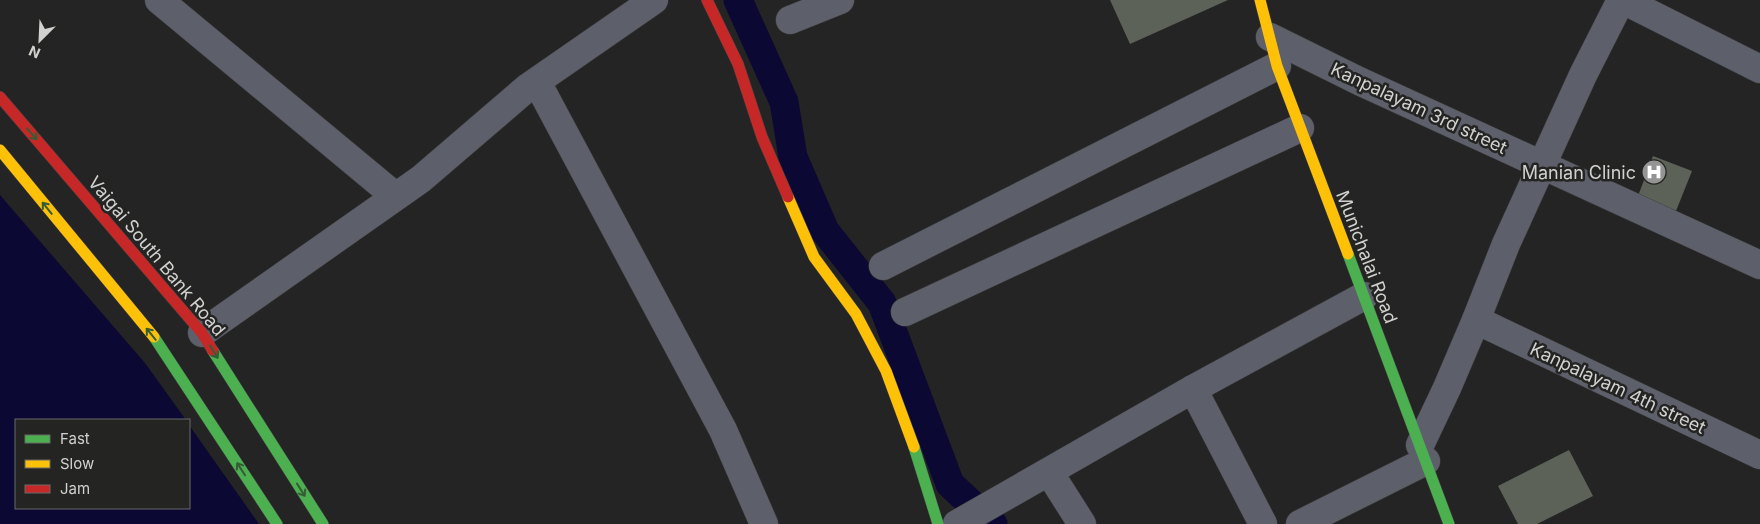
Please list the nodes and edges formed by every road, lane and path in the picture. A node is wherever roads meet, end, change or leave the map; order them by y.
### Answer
1 (159, 0) edge
2 (654, 0) edge
3 (707, 0) edge
4 (840, 0) edge
5 (1260, 0) edge
6 (1622, 0) edge
7 (790, 20) dead end
8 (1270, 37) junction
9 (1277, 66) junction
10 (1760, 69) edge
11 (537, 82) junction
12 (0, 97) edge
13 (1300, 128) junction
14 (0, 150) edge
15 (1542, 165) junction
16 (395, 196) junction
17 (1760, 265) edge
18 (883, 266) dead end
19 (1364, 296) junction
20 (905, 312) dead end
21 (1476, 320) junction
22 (202, 333) junction
23 (1193, 389) junction
24 (1423, 453) junction
25 (1760, 455) edge
26 (1049, 472) junction
27 (953, 523) edge
28 (277, 524) edge
29 (323, 524) edge
30 (764, 524) edge
31 (1082, 524) edge
32 (1263, 524) edge
33 (1300, 524) edge
34 (1449, 524) edge

1 - 16 street
2 - 11 street
3 - 27 main road
4 - 7 street
5 - 8 main road, Munichalai Road
6 - 10 street
6 - 15 street
8 - 9 main road, Munichalai Road
8 - 15 street, Kanpalayam 3rd street
9 - 13 main road, Munichalai Road
9 - 18 street
11 - 16 street
11 - 30 street
12 -> 22 main road, Vaigai South Bank Road
13 - 19 main road, Munichalai Road
13 - 20 street
28 -> 14 main road
15 - 17 street, Kanpalayam 3rd street
15 - 21 street
16 - 22 street
19 - 23 street
19 - 24 main road, Munichalai Road
21 - 24 street
21 - 25 street, Kanpalayam 4th street
22 -> 29 main road, Vaigai South Bank Road
23 - 26 street
23 - 32 street
24 - 33 street
24 - 34 main road, Munichalai Road
26 - 27 street
26 - 31 street

